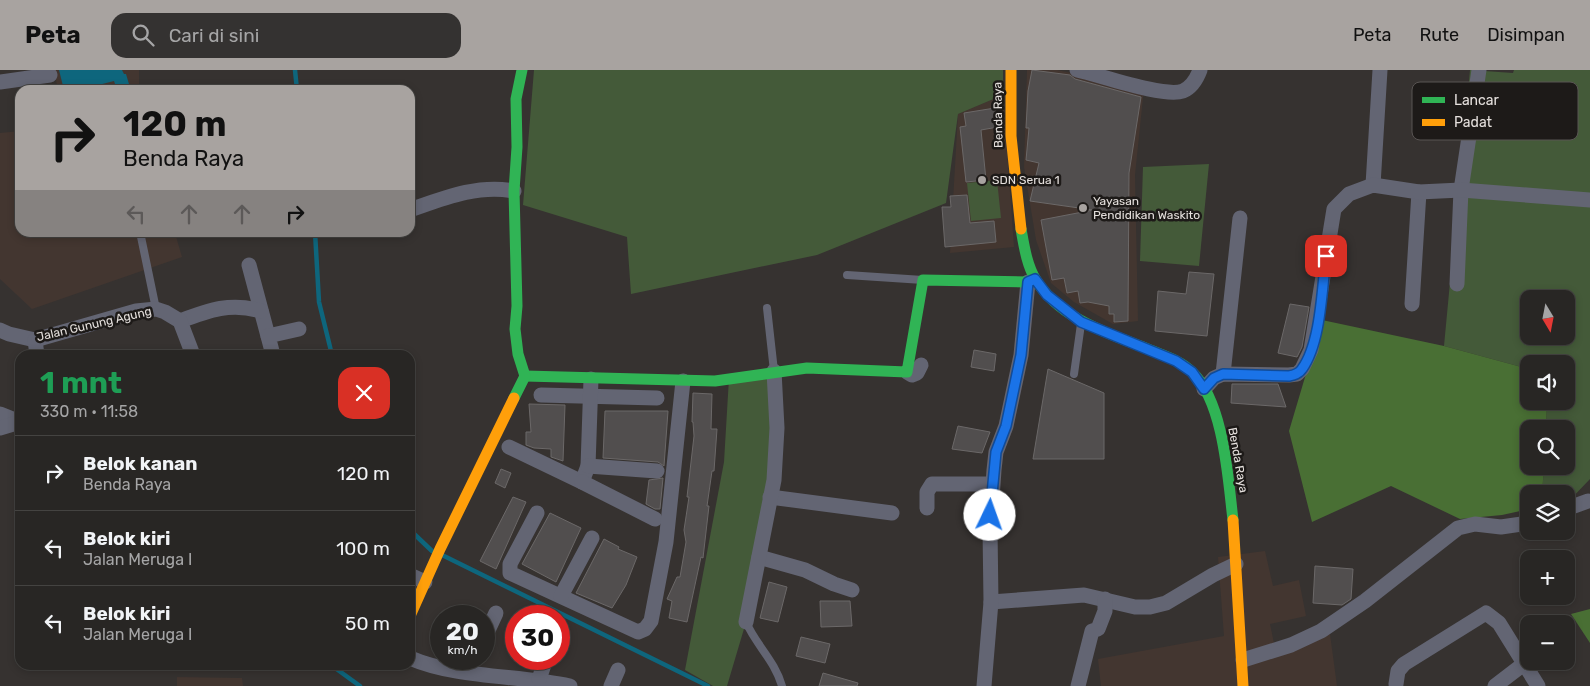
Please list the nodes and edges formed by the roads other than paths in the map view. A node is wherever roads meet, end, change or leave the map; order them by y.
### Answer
1 (522, 70) edge
2 (1011, 70) edge
3 (1077, 70) edge
4 (1200, 70) edge
5 (1380, 70) edge
6 (50, 75) dead end
7 (0, 82) edge
8 (1469, 140) edge
9 (1373, 185) junction
10 (1461, 190) junction
11 (514, 191) junction
12 (1419, 192) junction
13 (1590, 200) edge
14 (415, 208) edge
15 (1240, 218) dead end
16 (141, 237) edge
17 (249, 265) dead end
18 (847, 275) dead end
19 (923, 280) junction
20 (1032, 280) junction
21 (1458, 284) dead end
22 (1412, 304) dead end
23 (767, 308) dead end
24 (156, 309) junction
25 (261, 311) junction
26 (180, 321) junction
27 (1081, 322) junction
28 (298, 329) dead end
29 (0, 330) edge
30 (268, 336) junction
31 (36, 347) edge
32 (191, 350) edge
33 (272, 350) edge
34 (921, 365) dead end
35 (774, 371) junction
36 (907, 372) junction
37 (1074, 374) dead end
38 (1223, 374) junction
39 (525, 376) junction
40 (591, 378) junction
41 (683, 381) junction
42 (1204, 389) junction
43 (541, 395) dead end
44 (590, 395) junction
45 (657, 398) dead end
46 (0, 414) edge
47 (15, 420) edge
48 (15, 424) edge
49 (0, 428) edge
50 (509, 447) dead end
51 (588, 466) junction
52 (657, 470) dead end
53 (582, 482) junction
54 (992, 484) junction
55 (770, 497) junction
56 (1588, 501) dead end
57 (1575, 506) edge
58 (927, 508) dead end
59 (537, 513) dead end
60 (892, 513) dead end
61 (655, 519) dead end
62 (1520, 524) edge
63 (592, 538) dead end
64 (759, 557) junction
65 (1236, 564) junction
66 (415, 578) edge
67 (425, 582) junction
68 (852, 590) dead end
69 (562, 596) junction
70 (1105, 599) junction
71 (991, 602) junction
72 (415, 605) edge
73 (746, 622) joint
74 (1520, 656) edge
75 (415, 659) edge
76 (1242, 660) junction
77 (430, 661) edge
78 (1520, 668) edge
79 (493, 670) edge
80 (542, 670) edge
81 (618, 670) dead end
82 (1529, 670) edge
83 (539, 679) junction
84 (1396, 684) dead end
85 (570, 686) edge
86 (611, 686) edge
87 (782, 686) edge
88 (984, 686) edge
89 (1078, 686) edge
90 (1243, 686) edge
91 (1496, 686) edge
92 (1538, 686) edge

1 - 11 street
2 - 20 street, Benda Raya
3 - 4 street
5 - 9 street
6 - 7 street
8 - 10 street
9 - 12 street
9 - 38 street
10 - 12 street
10 - 13 street
10 - 21 street
11 - 14 street
11 - 39 street
12 - 22 street
15 - 38 street
16 - 24 lane
17 - 25 street
18 - 19 lane
19 - 20 street
19 - 36 street
20 - 27 street, Benda Raya
20 - 54 street
23 - 35 lane
24 - 26 street, Jalan Gunung Agung
24 - 31 street, Jalan Gunung Agung
25 - 26 street
25 - 30 street
26 - 32 street
27 - 37 lane
27 - 42 street, Benda Raya
28 - 30 street
29 - 31 street, Jalan Gunung Agung
30 - 33 street
34 - 36 street
35 - 36 street
35 - 41 street
35 - 55 street
38 - 42 street
39 - 40 street
39 - 67 street
40 - 41 street
40 - 44 street
41 - 69 street
42 - 65 street, Benda Raya
43 - 44 street
44 - 45 street
44 - 51 street
46 - 47 street
48 - 49 street
50 - 53 street
51 - 52 street
51 - 53 street
53 - 61 street
54 - 58 street
54 - 71 street
55 - 60 street
55 - 64 street
56 - 57 street
59 - 69 street
62 - 76 street
63 - 69 street
64 - 68 street
64 - 73 street
65 - 70 street
65 - 76 street, Benda Raya
66 - 67 street
67 - 72 street
70 - 71 street
70 - 89 street
71 - 88 street
73 - 87 lane
74 - 84 street
75 - 77 street
76 - 90 street, Benda Raya
78 - 91 street
79 - 83 street
80 - 83 street
81 - 86 street
82 - 92 street
83 - 85 street

